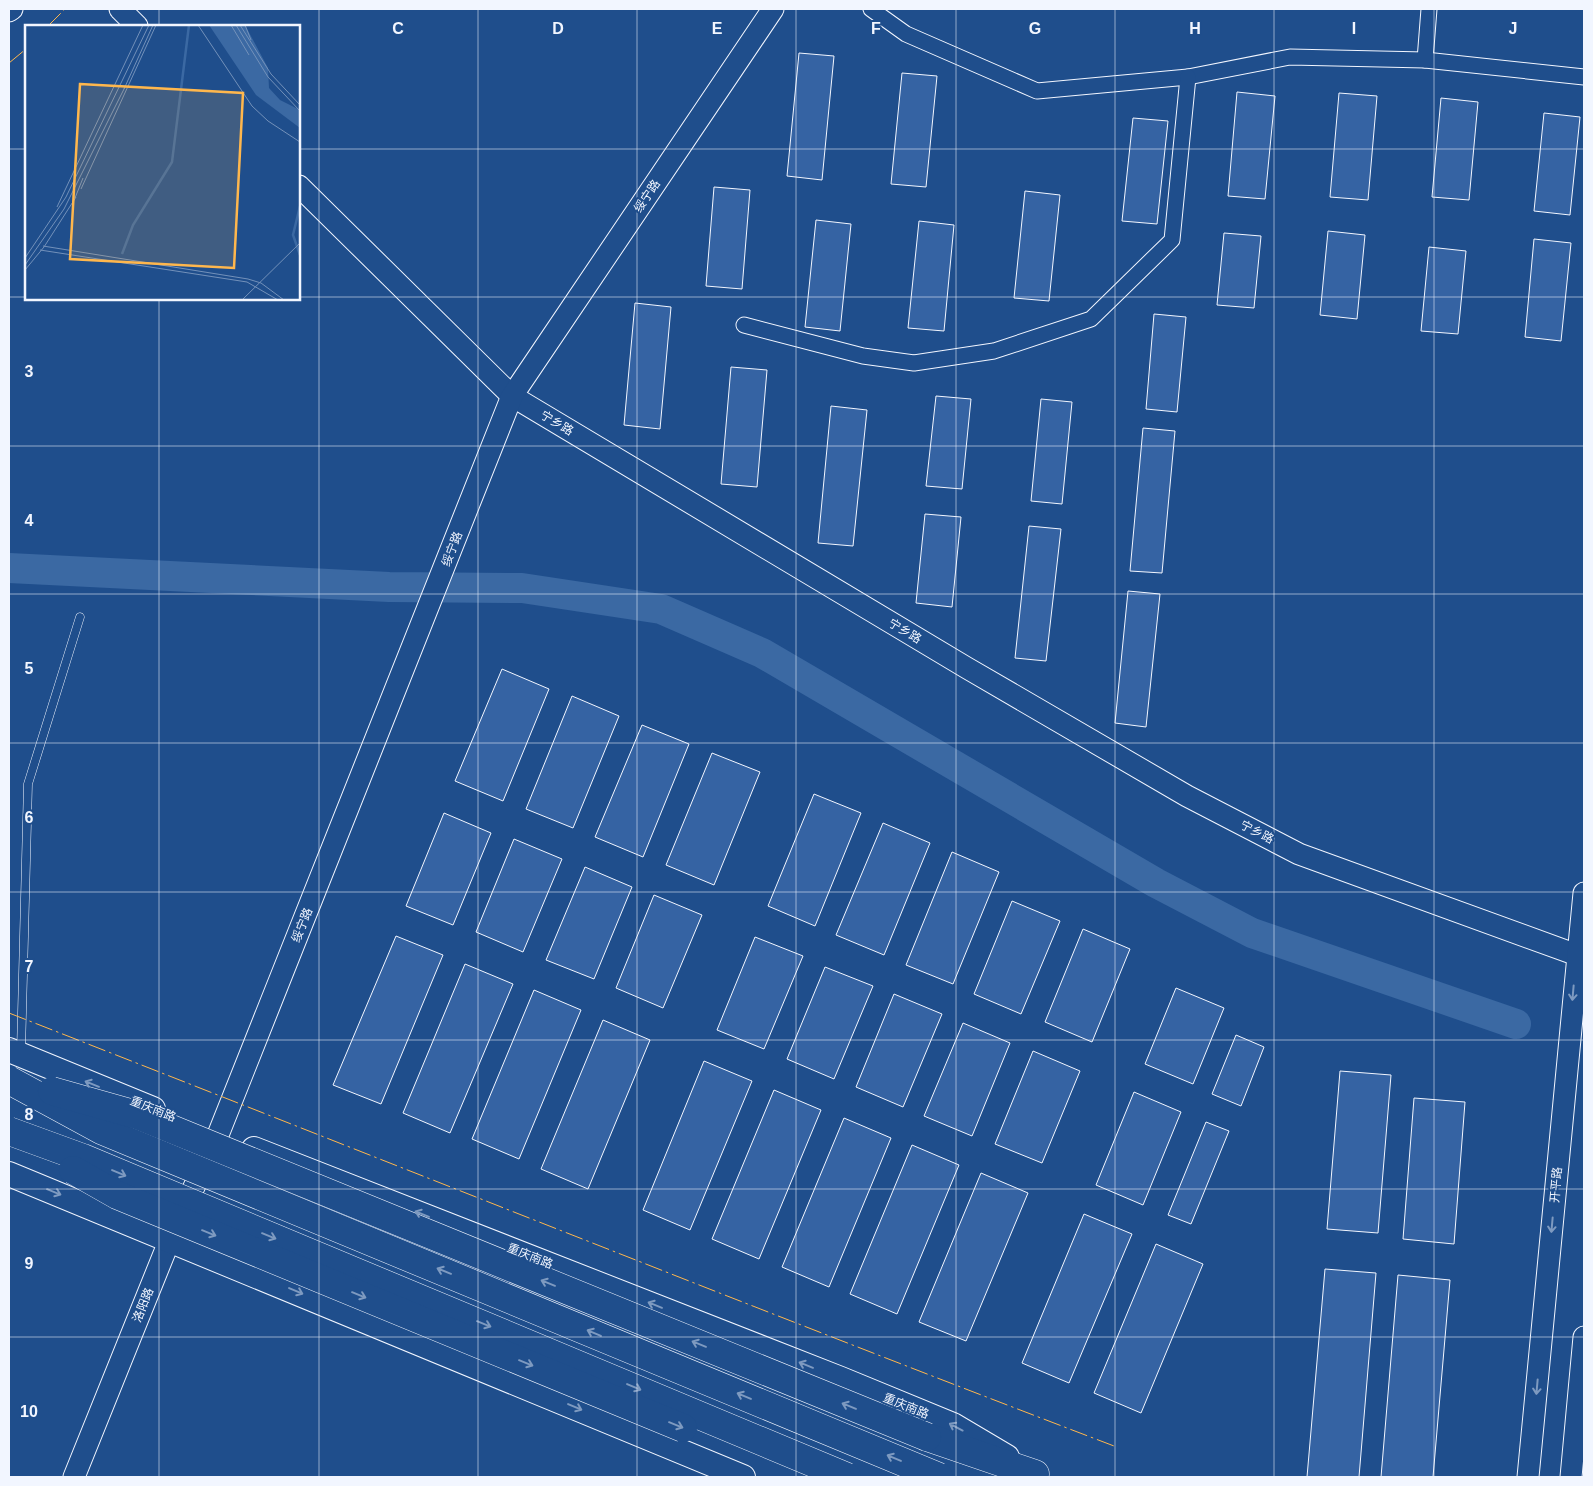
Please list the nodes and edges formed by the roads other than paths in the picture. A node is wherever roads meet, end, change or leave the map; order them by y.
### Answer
1 (12, 9) edge
2 (120, 9) edge
3 (773, 9) edge
4 (871, 9) edge
5 (1429, 9) edge
6 (9, 11) edge
7 (136, 25) edge
8 (1425, 60) junction
9 (1188, 77) junction
10 (1584, 77) edge
11 (300, 187) edge
12 (744, 325) dead end
13 (512, 396) junction
14 (80, 616) dead end
15 (1584, 893) edge
16 (1581, 958) edge
17 (12, 1066) edge
18 (9, 1132) edge
19 (218, 1135) junction
20 (9, 1174) edge
21 (170, 1239) junction
22 (1584, 1337) edge
23 (1039, 1475) edge
24 (74, 1477) edge
25 (743, 1477) edge
26 (803, 1477) edge
27 (848, 1477) edge
28 (939, 1477) edge
29 (1528, 1477) edge
30 (1571, 1477) edge

1 - 6 street
2 - 7 street
3 - 13 street, 绥宁路
4 - 9 street
5 - 8 street
8 - 9 street
8 - 10 street
9 - 12 street
11 - 13 street, 宁乡路
13 - 16 street, 宁乡路
13 - 19 street, 绥宁路
14 - 17 lane
15 - 16 street, 开平路
16 -> 29 street, 开平路
19 -> 17 main road, 重庆南路
23 -> 17 highway, bridge
28 -> 17 highway, bridge
18 -> 26 highway, bridge
18 -> 27 highway, bridge
19 - 21 street, 洛阳路
23 -> 19 main road, 重庆南路
20 -> 21 main road
21 - 24 street, 洛阳路
21 -> 25 main road
22 - 30 street

